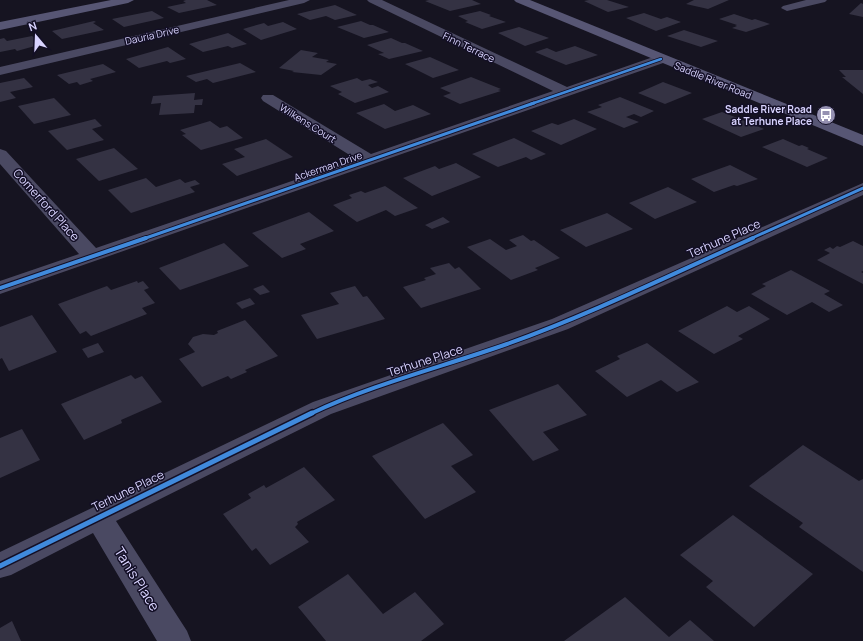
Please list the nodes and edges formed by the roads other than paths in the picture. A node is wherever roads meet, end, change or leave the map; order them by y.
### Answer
1 (128, 0) edge
2 (304, 0) edge
3 (373, 0) edge
4 (522, 0) edge
5 (820, 0) edge
6 (787, 8) dead end
7 (0, 26) edge
8 (662, 59) junction
9 (0, 71) edge
10 (566, 92) junction
11 (268, 98) dead end
12 (863, 141) edge
13 (0, 154) edge
14 (369, 160) junction
15 (863, 188) edge
16 (92, 256) junction
17 (0, 288) edge
18 (98, 517) junction
19 (0, 566) edge
20 (175, 641) edge

1 - 7 main road
2 - 9 street, Dauria Drive
3 - 10 street, Finn Terrace
4 - 8 main road, Saddle River Road
5 - 6 street
8 - 10 street, Ackerman Drive
8 - 12 main road, Saddle River Road
10 - 14 street, Ackerman Drive
11 - 14 street, Wilkens Court
13 - 16 street, Comerford Place
14 - 16 street, Ackerman Drive
15 - 18 street, Terhune Place
16 - 17 street, Ackerman Drive
18 - 19 street, Terhune Place
18 - 20 street, Tanis Place

